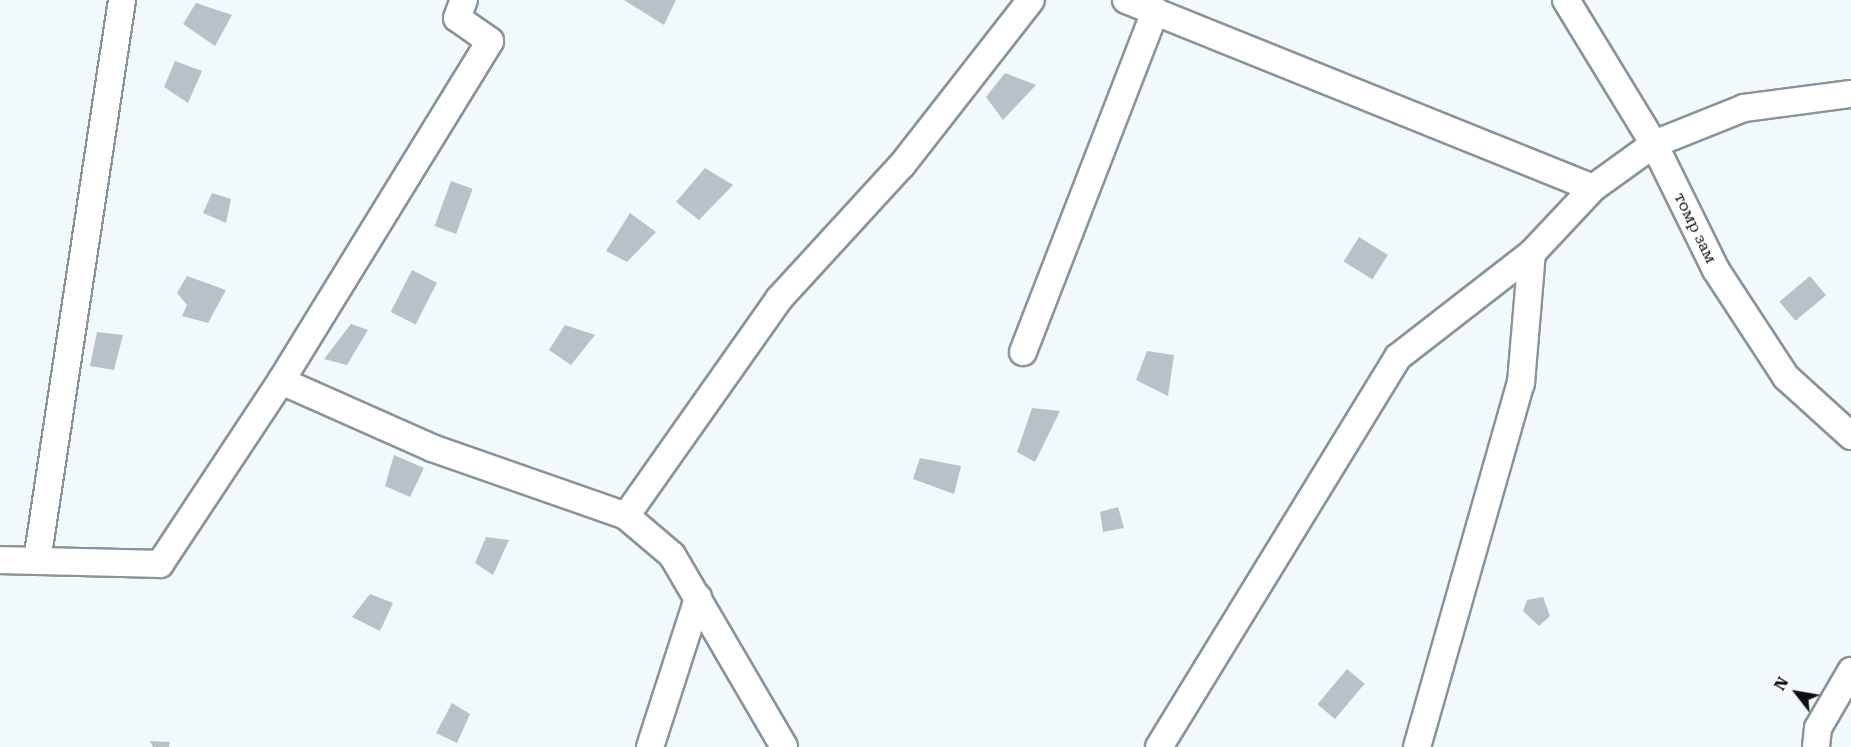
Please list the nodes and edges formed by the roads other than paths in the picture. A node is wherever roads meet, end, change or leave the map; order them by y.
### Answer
1 (123, 0) edge
2 (464, 0) edge
3 (1031, 0) edge
4 (1126, 0) edge
5 (1566, 0) edge
6 (1155, 11) junction
7 (1851, 94) edge
8 (1654, 144) junction
9 (1593, 188) junction
10 (1532, 253) junction
11 (1023, 352) dead end
12 (281, 381) junction
13 (1851, 436) edge
14 (626, 516) junction
15 (0, 560) edge
16 (37, 561) junction
17 (698, 598) junction
18 (1851, 671) edge
19 (650, 747) edge
20 (784, 747) edge
21 (1159, 747) edge
22 (1417, 747) edge
23 (1816, 747) edge

1 - 16 street
2 - 12 street
3 - 14 street
4 - 6 street
5 - 8 street, томр зам
6 - 9 street
6 - 11 street
7 - 8 street
8 - 9 street
8 - 13 street, томр зам
9 - 10 street
10 - 21 street
10 - 22 street
12 - 14 street
12 - 16 street
14 - 17 street
15 - 16 street
17 - 19 street
17 - 20 street
18 - 23 street

